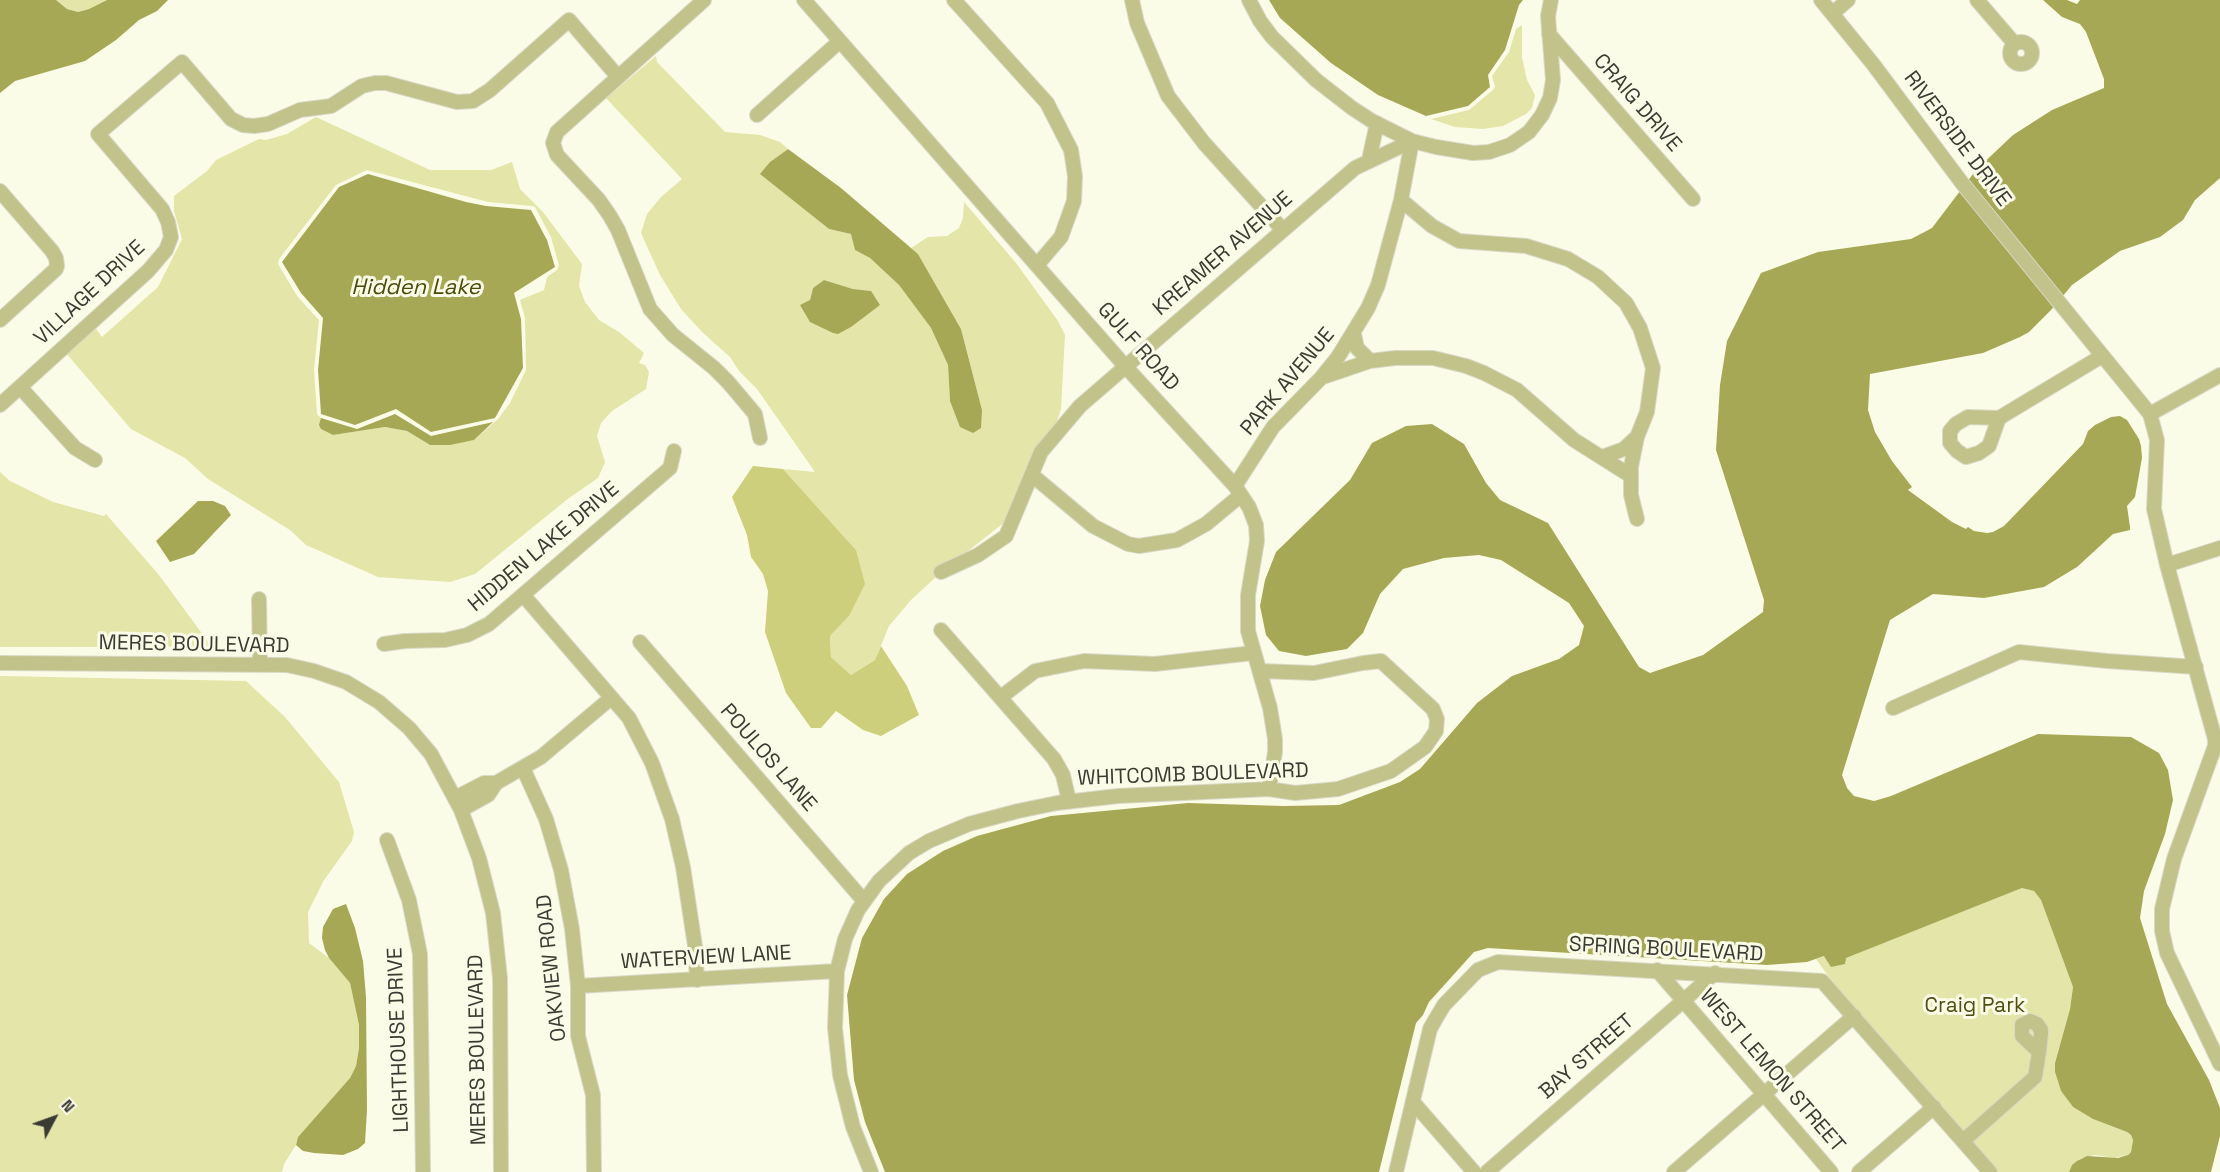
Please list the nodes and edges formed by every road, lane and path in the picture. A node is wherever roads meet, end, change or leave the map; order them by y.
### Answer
1 (704, 0) edge
2 (804, 0) edge
3 (954, 0) edge
4 (1132, 0) edge
5 (1249, 0) edge
6 (1551, 0) edge
7 (1821, 0) edge
8 (1848, 0) edge
9 (1977, 0) edge
10 (1833, 13) junction
11 (1549, 34) junction
12 (840, 41) junction
13 (2014, 43) dead end
14 (613, 71) dead end
15 (757, 115) dead end
16 (1377, 123) junction
17 (1412, 141) junction
18 (1369, 160) junction
19 (0, 190) edge
20 (1401, 200) junction
21 (1693, 200) dead end
22 (1283, 230) junction
23 (1037, 265) junction
24 (0, 320) edge
25 (1354, 334) junction
26 (2102, 356) junction
27 (1370, 361) junction
28 (1125, 366) junction
29 (2220, 375) edge
30 (1322, 378) junction
31 (20, 387) junction
32 (0, 405) edge
33 (2150, 414) junction
34 (1999, 418) dead end
35 (1637, 437) junction
36 (760, 438) dead end
37 (674, 451) dead end
38 (1602, 457) junction
39 (95, 460) dead end
40 (1032, 475) junction
41 (1631, 476) junction
42 (1238, 490) junction
43 (1636, 519) dead end
44 (2220, 548) edge
45 (2167, 565) junction
46 (941, 572) dead end
47 (524, 596) junction
48 (259, 599) dead end
49 (941, 630) dead end
50 (640, 642) dead end
51 (384, 644) dead end
52 (1253, 653) junction
53 (0, 663) edge
54 (260, 664) junction
55 (2196, 667) junction
56 (1260, 671) junction
57 (1001, 697) junction
58 (611, 698) junction
59 (1893, 708) dead end
60 (2218, 747) edge
61 (523, 768) junction
62 (1269, 789) junction
63 (1069, 801) junction
64 (458, 804) junction
65 (387, 840) dead end
66 (864, 901) junction
67 (1657, 970) junction
68 (837, 971) junction
69 (1715, 974) junction
70 (697, 980) junction
71 (578, 986) junction
72 (1684, 1001) junction
73 (1854, 1016) junction
74 (2039, 1052) dead end
75 (2220, 1064) edge
76 (1764, 1093) junction
77 (1413, 1102) junction
78 (1934, 1107) junction
79 (1963, 1141) junction
80 (423, 1172) edge
81 (501, 1172) edge
82 (594, 1172) edge
83 (870, 1172) edge
84 (1396, 1172) edge
85 (1474, 1172) edge
86 (1487, 1172) edge
87 (1674, 1172) edge
88 (1831, 1172) edge
89 (1859, 1172) edge
90 (1990, 1172) edge

1 - 36 street
2 - 12 street, GULF ROAD
3 - 23 street
4 - 22 street
5 - 16 street
6 - 11 street
7 - 10 street, RIVERSIDE DRIVE
8 - 10 street
9 - 13 street
10 - 26 street, RIVERSIDE DRIVE
11 - 17 street
11 - 21 street, CRAIG DRIVE
12 - 15 street
12 - 23 street, GULF ROAD
14 - 31 street, VILLAGE DRIVE
16 - 17 street
16 - 18 street
17 - 18 street, KREAMER AVENUE
17 - 20 street, PARK AVENUE
18 - 22 street, KREAMER AVENUE
19 - 24 street
20 - 25 street, PARK AVENUE
20 - 35 street
22 - 28 street, KREAMER AVENUE
23 - 28 street, GULF ROAD
25 - 27 street
25 - 30 street, PARK AVENUE
26 - 33 street, RIVERSIDE DRIVE
26 - 34 street
27 - 30 street
27 - 38 street
28 - 40 street, KREAMER AVENUE
28 - 42 street, GULF ROAD
29 - 33 street
30 - 42 street, PARK AVENUE
31 - 32 street, VILLAGE DRIVE
31 - 39 street
33 - 45 street
35 - 38 street
35 - 41 street
37 - 47 street, HIDDEN LAKE DRIVE
38 - 41 street
40 - 42 street, PARK AVENUE
40 - 46 street, KREAMER AVENUE
41 - 43 street
42 - 52 street, GULF ROAD
44 - 45 street
45 - 55 street
47 - 51 street, HIDDEN LAKE DRIVE
47 - 58 street
48 - 54 street
49 - 57 street
50 - 66 street, POULOS LANE
52 - 56 street, GULF ROAD
52 - 57 street
53 - 54 street, MERES BOULEVARD
54 - 64 street, MERES BOULEVARD
55 - 59 street
55 - 60 street
56 - 62 street, GULF ROAD
56 - 62 street, WHITCOMB BOULEVARD
57 - 63 street
58 - 61 street
58 - 70 street
60 - 75 street
61 - 64 street
61 - 71 street, OAKVIEW ROAD
62 - 63 street, WHITCOMB BOULEVARD
63 - 66 street, WHITCOMB BOULEVARD
64 - 81 street, MERES BOULEVARD
65 - 80 street, LIGHTHOUSE DRIVE
66 - 68 street, WHITCOMB BOULEVARD
67 - 69 street, SPRING BOULEVARD
67 - 72 street, WEST LEMON STREET
67 - 77 street, SPRING BOULEVARD
68 - 70 street, WATERVIEW LANE
68 - 83 street, WHITCOMB BOULEVARD
69 - 72 street, BAY STREET
69 - 73 street, SPRING BOULEVARD
70 - 71 street, WATERVIEW LANE
71 - 82 street, OAKVIEW ROAD
72 - 76 street, WEST LEMON STREET
72 - 86 street, BAY STREET
73 - 76 street
73 - 78 street, SPRING BOULEVARD
74 - 79 street
76 - 87 street
76 - 88 street, WEST LEMON STREET
77 - 84 street, SPRING BOULEVARD
77 - 85 street
78 - 79 street, SPRING BOULEVARD
78 - 89 street
79 - 90 street, SPRING BOULEVARD

